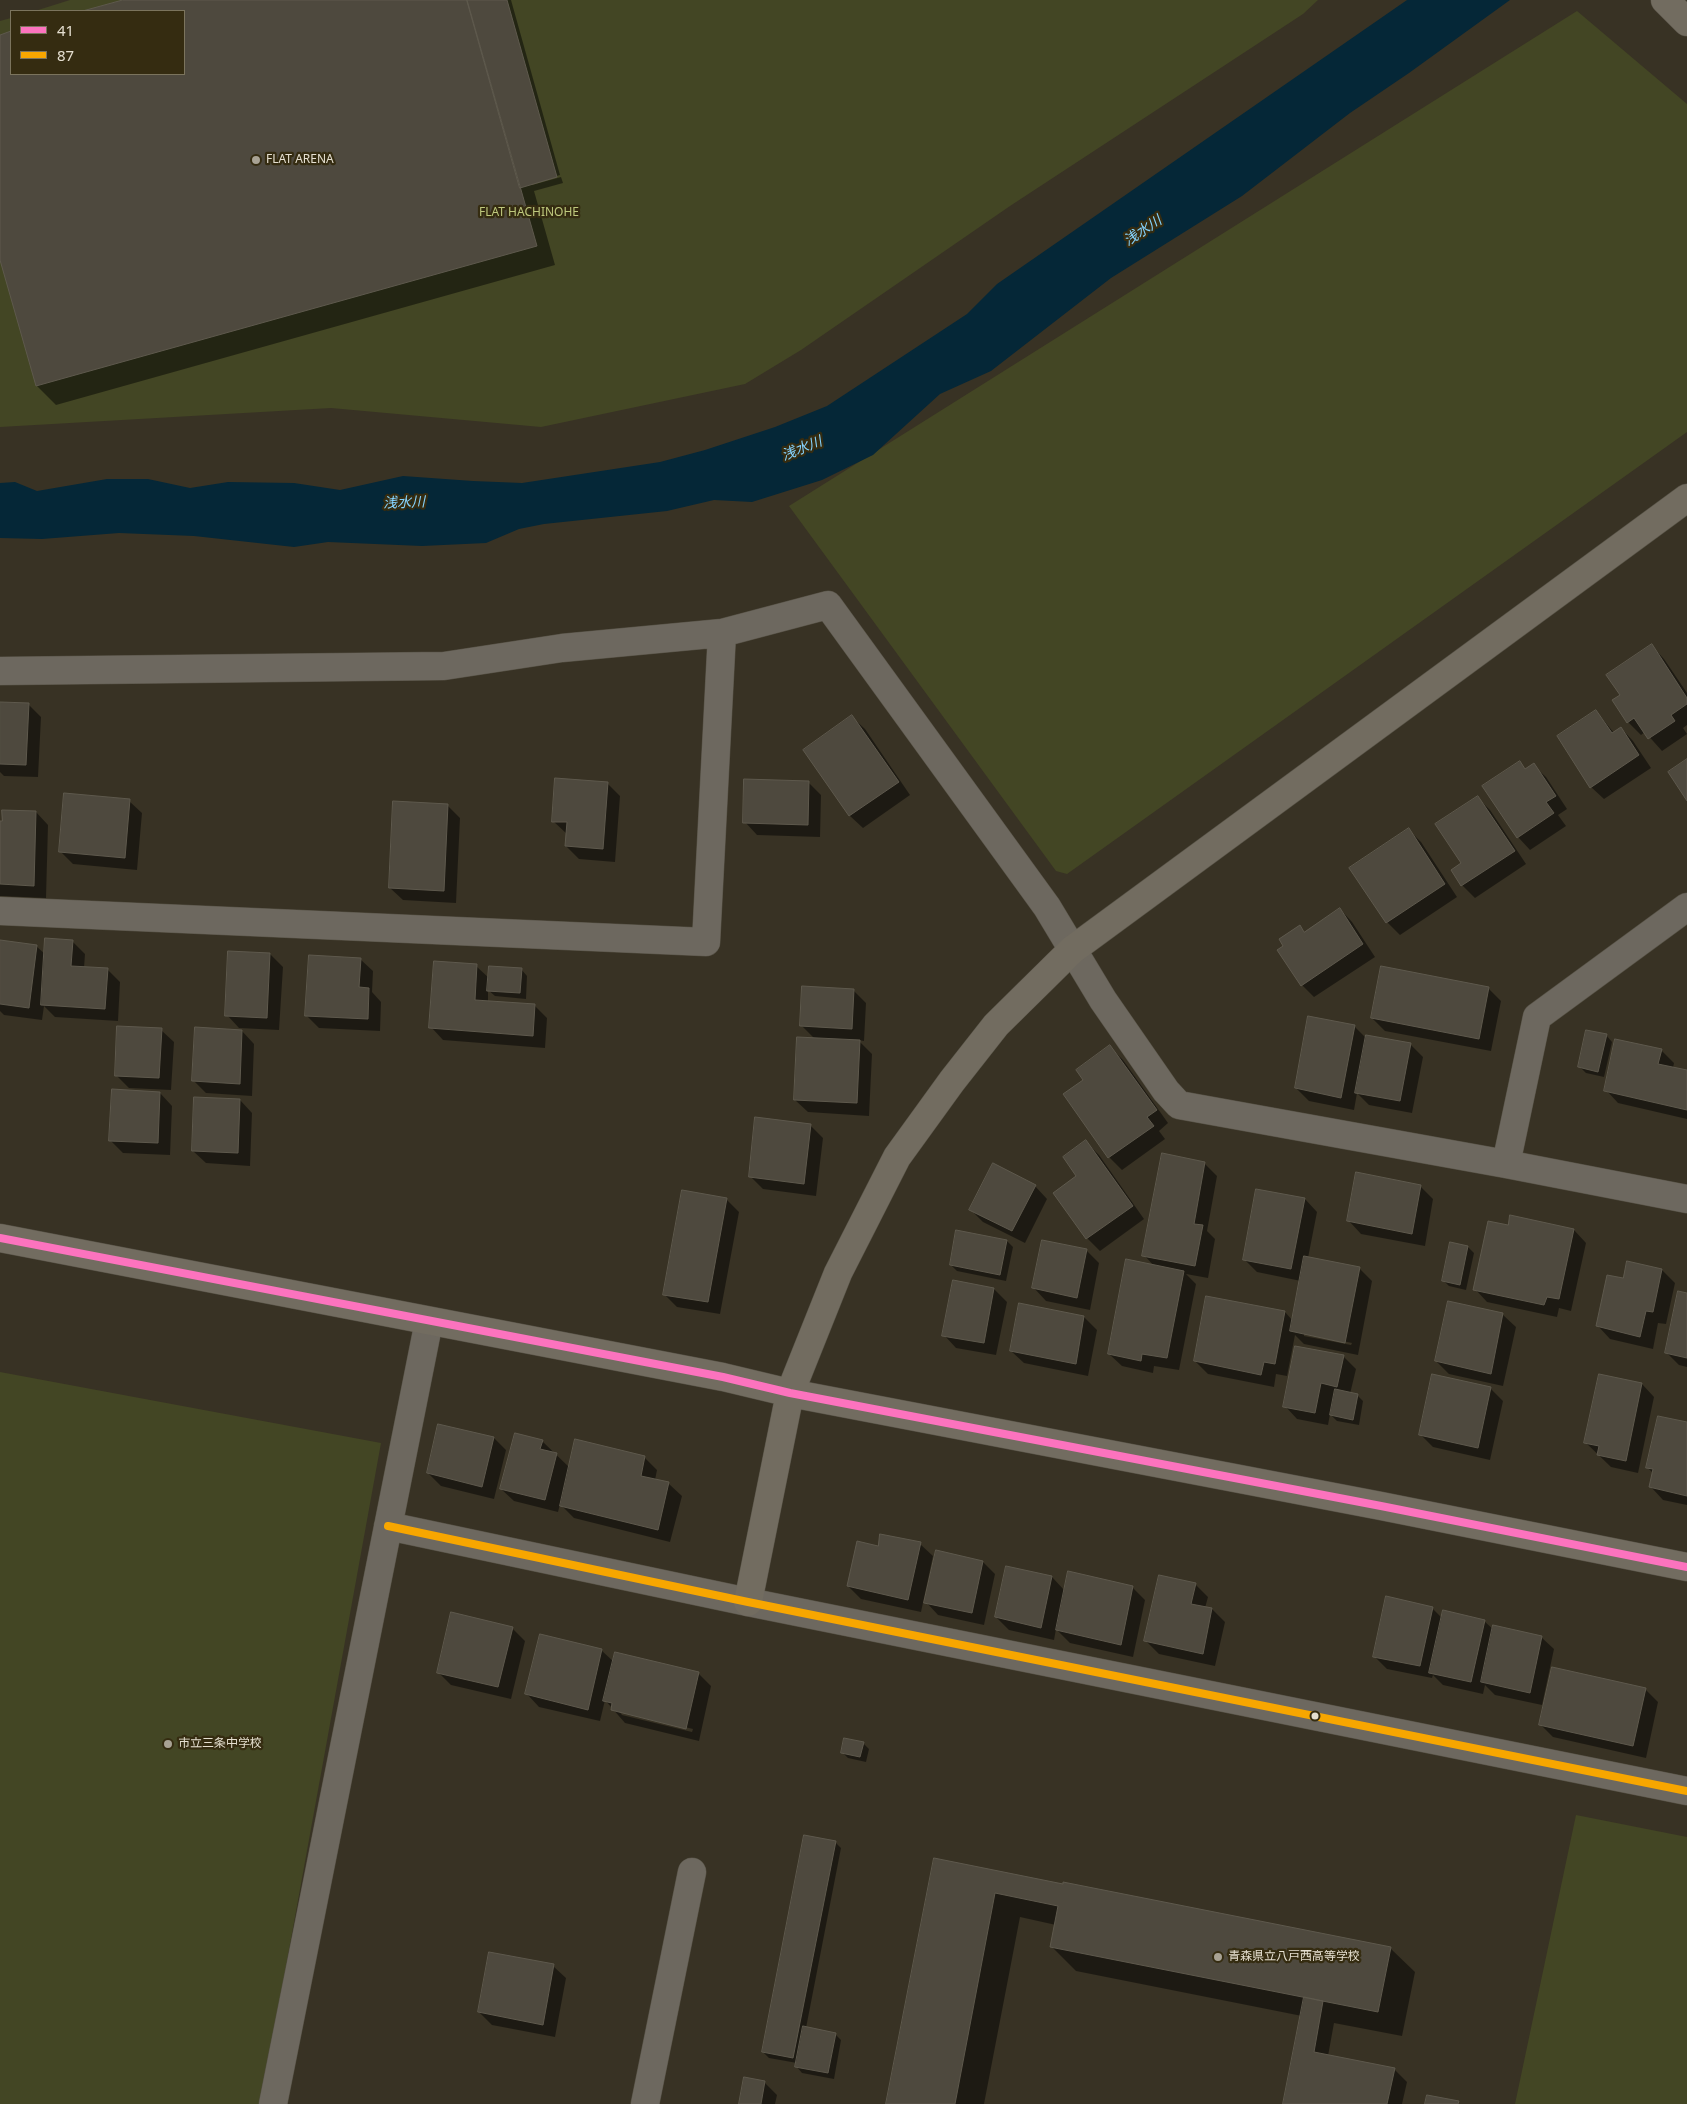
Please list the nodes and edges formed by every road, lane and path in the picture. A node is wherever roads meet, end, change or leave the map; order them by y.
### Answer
1 (1665, 0) edge
2 (1687, 21) edge
3 (1687, 498) edge
4 (722, 633) junction
5 (0, 671) edge
6 (1687, 907) edge
7 (0, 911) edge
8 (1072, 950) junction
9 (1506, 1164) junction
10 (1687, 1200) edge
11 (0, 1238) edge
12 (429, 1321) junction
13 (790, 1393) junction
14 (388, 1526) junction
15 (1687, 1567) edge
16 (748, 1602) junction
17 (1687, 1791) edge
18 (692, 1872) dead end
19 (273, 2104) edge
20 (645, 2104) edge

1 - 2 street
3 - 8 street
4 - 5 street
4 - 7 street
4 - 8 street
6 - 9 street
8 - 9 street
8 - 13 street
9 - 10 street
11 - 12 street
12 - 13 street
12 - 14 street
13 - 15 street
13 - 16 street
14 - 16 street
14 - 19 street
16 - 17 street
18 - 20 street

